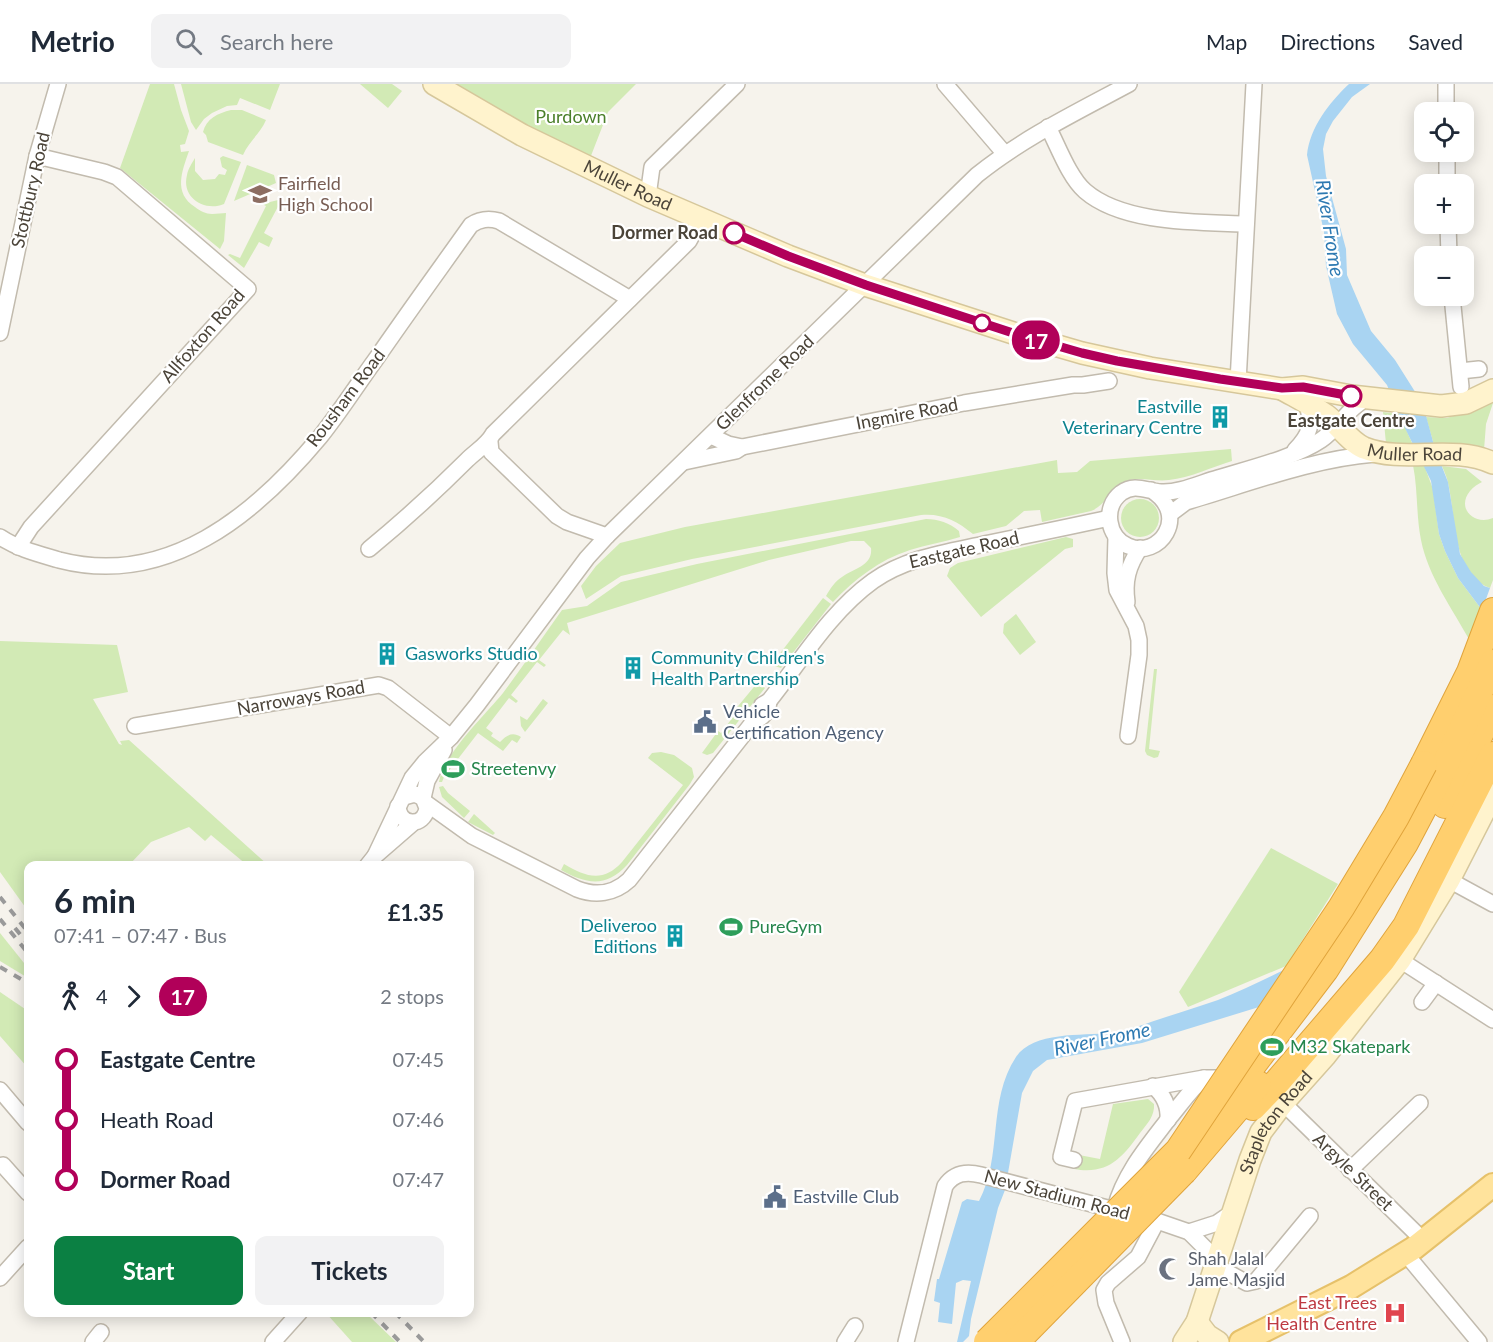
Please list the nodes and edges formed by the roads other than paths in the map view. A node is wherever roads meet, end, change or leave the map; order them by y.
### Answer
1 (58, 84) edge
2 (434, 84) edge
3 (737, 84) edge
4 (945, 84) edge
5 (1129, 84) edge
6 (1254, 84) edge
7 (1446, 84) edge
8 (1446, 102) edge
9 (1048, 127) junction
10 (1005, 154) junction
11 (37, 156) junction
12 (648, 196) junction
13 (701, 219) junction
14 (1246, 224) junction
15 (866, 285) junction
16 (630, 299) junction
17 (1453, 306) edge
18 (0, 333) edge
19 (1479, 369) dead end
20 (1460, 371) junction
21 (1109, 381) dead end
22 (1238, 382) junction
23 (1461, 387) dead end
24 (1282, 388) junction
25 (1493, 390) edge
26 (1376, 399) junction
27 (1306, 403) junction
28 (1337, 425) junction
29 (711, 436) junction
30 (490, 442) junction
31 (742, 447) junction
32 (1395, 453) junction
33 (1291, 454) junction
34 (684, 462) junction
35 (1493, 463) edge
36 (1151, 490) junction
37 (1170, 514) junction
38 (1109, 518) junction
39 (607, 536) junction
40 (0, 537) edge
41 (1116, 537) junction
42 (18, 547) junction
43 (1140, 548) junction
44 (369, 549) dead end
45 (1493, 610) edge
46 (1128, 612) junction
47 (1493, 663) edge
48 (1493, 708) edge
49 (135, 726) dead end
50 (1128, 736) dead end
51 (451, 737) junction
52 (1493, 755) edge
53 (1493, 794) edge
54 (425, 801) junction
55 (401, 802) junction
56 (416, 822) junction
57 (471, 836) junction
58 (371, 861) edge
59 (1449, 880) junction
60 (1493, 904) edge
61 (1400, 960) junction
62 (1436, 983) junction
63 (1422, 1002) dead end
64 (1493, 1020) edge
65 (1204, 1078) junction
66 (1229, 1078) dead end
67 (1153, 1086) junction
68 (0, 1090) edge
69 (1283, 1103) junction
70 (1419, 1103) dead end
71 (24, 1118) edge
72 (1168, 1120) junction
73 (1074, 1160) dead end
74 (1181, 1161) junction
75 (3, 1165) dead end
76 (1350, 1170) junction
77 (1493, 1185) edge
78 (24, 1189) edge
79 (1115, 1210) junction
80 (1233, 1212) junction
81 (1310, 1216) dead end
82 (1157, 1221) junction
83 (1189, 1232) junction
84 (1414, 1246) junction
85 (24, 1251) edge
86 (1214, 1271) junction
87 (0, 1278) edge
88 (296, 1317) edge
89 (1197, 1322) junction
90 (855, 1326) dead end
91 (273, 1342) edge
92 (845, 1342) edge
93 (906, 1342) edge
94 (987, 1342) edge
95 (1016, 1342) edge
96 (1122, 1342) edge
97 (1184, 1342) edge
98 (1218, 1342) edge
99 (1241, 1342) edge
100 (1479, 1342) edge

1 - 11 street, Stottbury Road
2 - 12 main road, Muller Road
3 - 12 street
4 - 10 street
5 - 9 street, Glenfrome Road
6 - 14 street
7 - 8 street
9 - 10 street, Glenfrome Road
9 - 14 street
10 - 15 street, Glenfrome Road
11 - 18 street, Stottbury Road
11 - 42 street, Allfoxton Road
12 - 13 main road, Muller Road
13 - 15 main road, Muller Road
13 - 16 street
14 - 22 street
15 - 22 main road, Muller Road
15 - 29 street, Glenfrome Road
16 - 30 street
16 - 42 street, Rousham Road
17 - 20 street
19 - 20 street
20 - 23 street
21 - 31 street, Ingmire Road
22 - 24 main road, Muller Road
24 - 26 main road, Muller Road
24 - 27 main road, Muller Road
25 - 26 main road, Muller Road
26 - 28 street
27 - 28 main road, Muller Road
27 - 33 street
28 - 32 main road, Muller Road
28 - 33 street
29 - 31 street
29 - 34 street, Glenfrome Road
30 - 39 street
30 - 44 street
31 - 34 street, Ingmire Road
32 - 35 main road, Muller Road
32 - 37 street
33 - 36 street
34 - 39 street, Glenfrome Road
36 - 37 street
36 - 38 street
37 - 43 street
38 - 41 street
38 - 57 street, Eastgate Road
39 - 51 street, Glenfrome Road
40 - 42 street
41 - 43 street
41 - 46 street
43 - 46 street
45 - 74 highway, bridge
46 - 50 street
47 - 74 highway, bridge
48 - 74 highway
49 - 51 street, Narroways Road
51 - 54 street, Glenfrome Road
51 - 55 street, Glenfrome Road
52 - 74 highway
53 - 59 main road, Stapleton Road
54 - 55 street
54 - 56 street
54 - 57 street, Eastgate Road
55 - 56 street
55 - 58 street, Glenfrome Road
56 - 57 street, Eastgate Road
56 - 58 street, Glenfrome Road
59 - 60 street
59 - 61 main road, Stapleton Road
61 - 62 street
61 - 69 main road, Stapleton Road
62 - 63 street
62 - 64 street
65 - 66 street
65 - 67 street
65 - 72 street
67 - 72 street
67 - 73 street
68 - 71 street
69 - 76 street, Argyle Street
69 - 80 main road, Stapleton Road
70 - 76 street
72 - 79 street
74 - 94 highway, bridge
74 - 95 highway, bridge
75 - 78 street
76 - 84 street, Argyle Street
77 - 84 main road
79 - 82 street, New Stadium Road
79 - 93 street, New Stadium Road
80 - 83 street
80 - 86 main road, Stapleton Road
81 - 86 street
82 - 83 street, New Stadium Road
82 - 96 street
83 - 86 street, New Stadium Road
84 - 99 main road
84 - 100 street, Argyle Street
85 - 87 street
86 - 89 main road, Stapleton Road
88 - 91 street
89 - 97 main road, Stapleton Road
89 - 98 main road
90 - 92 street

